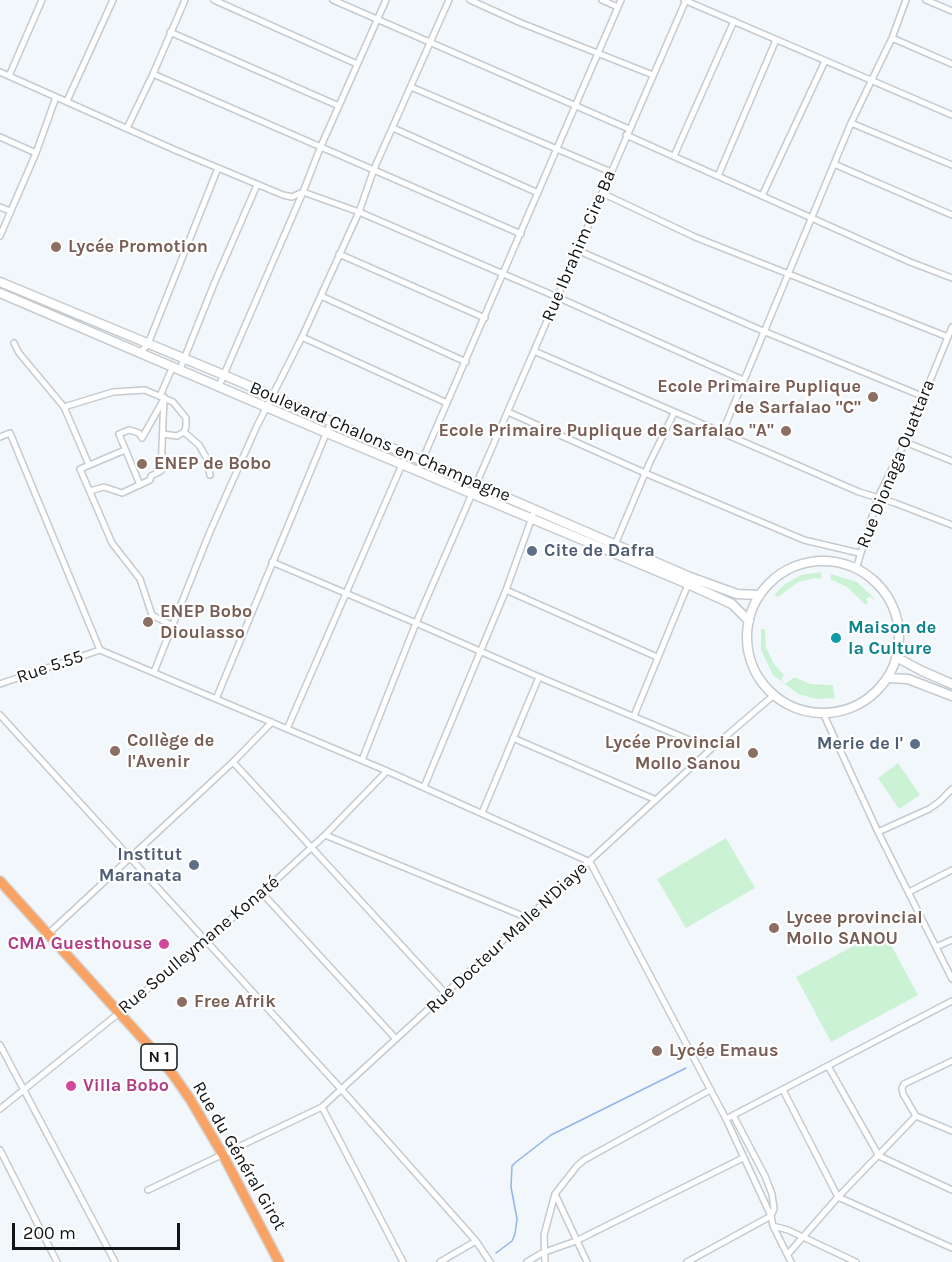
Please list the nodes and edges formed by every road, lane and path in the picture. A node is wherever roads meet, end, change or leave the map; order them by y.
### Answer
1 (42, 0) edge
2 (114, 0) edge
3 (185, 0) edge
4 (214, 0) edge
5 (333, 0) edge
6 (386, 0) edge
7 (448, 0) edge
8 (470, 0) edge
9 (602, 0) edge
10 (621, 0) edge
11 (685, 0) edge
12 (906, 0) edge
13 (926, 0) edge
14 (618, 7) junction
15 (952, 11) edge
16 (377, 18) junction
17 (734, 21) junction
18 (170, 32) junction
19 (892, 38) junction
20 (776, 40) junction
21 (429, 43) junction
22 (599, 55) junction
23 (825, 61) junction
24 (357, 64) junction
25 (952, 64) edge
26 (0, 72) edge
27 (153, 74) junction
28 (653, 75) junction
29 (9, 76) junction
30 (870, 82) junction
31 (411, 87) junction
32 (56, 97) junction
33 (67, 101) junction
34 (339, 106) junction
35 (576, 106) junction
36 (952, 115) edge
37 (851, 123) junction
38 (127, 128) junction
39 (393, 128) junction
40 (628, 132) junction
41 (0, 137) edge
42 (321, 146) junction
43 (557, 148) junction
44 (36, 153) junction
45 (674, 156) junction
46 (834, 164) junction
47 (952, 165) edge
48 (218, 168) junction
49 (374, 169) junction
50 (611, 172) junction
51 (718, 176) junction
52 (256, 185) junction
53 (303, 192) junction
54 (538, 193) junction
55 (602, 193) junction
56 (762, 196) junction
57 (0, 207) edge
58 (10, 211) junction
59 (359, 212) junction
60 (952, 215) edge
61 (812, 216) junction
62 (521, 234) junction
63 (0, 236) edge
64 (577, 250) junction
65 (339, 254) junction
66 (504, 274) junction
67 (788, 275) junction
68 (952, 278) edge
69 (0, 282) edge
70 (0, 293) edge
71 (321, 296) junction
72 (557, 297) junction
73 (485, 318) junction
74 (952, 327) edge
75 (763, 331) junction
76 (302, 337) junction
77 (948, 337) junction
78 (14, 343) dead end
79 (148, 344) junction
80 (534, 351) junction
81 (141, 352) junction
82 (184, 359) junction
83 (466, 362) junction
84 (177, 367) junction
85 (225, 375) junction
86 (743, 380) junction
87 (219, 386) junction
88 (162, 396) junction
89 (272, 396) junction
90 (922, 396) junction
91 (447, 404) junction
92 (266, 406) junction
93 (64, 407) junction
94 (508, 411) junction
95 (674, 413) junction
96 (331, 422) junction
97 (184, 432) junction
98 (327, 433) junction
99 (722, 433) junction
100 (163, 434) junction
101 (0, 437) edge
102 (905, 442) junction
103 (125, 450) junction
104 (407, 453) junction
105 (422, 460) junction
106 (952, 461) edge
107 (402, 464) junction
108 (89, 465) junction
109 (418, 471) junction
110 (645, 473) junction
111 (210, 475) dead end
112 (477, 483) junction
113 (140, 485) junction
114 (90, 491) junction
115 (472, 493) junction
116 (878, 497) junction
117 (535, 509) junction
118 (531, 518) junction
119 (952, 525) edge
120 (614, 548) junction
121 (859, 553) junction
122 (272, 562) junction
123 (856, 569) junction
124 (689, 580) junction
125 (506, 590) junction
126 (346, 592) junction
127 (760, 595) junction
128 (749, 621) junction
129 (416, 623) junction
130 (173, 626) junction
131 (100, 650) junction
132 (480, 651) junction
133 (657, 657) junction
134 (896, 657) junction
135 (154, 672) junction
136 (538, 677) junction
137 (887, 678) junction
138 (0, 684) edge
139 (952, 684) edge
140 (774, 695) junction
141 (952, 696) edge
142 (216, 699) junction
143 (823, 713) junction
144 (0, 715) edge
145 (634, 716) junction
146 (272, 722) junction
147 (287, 729) junction
148 (513, 738) junction
149 (711, 749) junction
150 (362, 760) junction
151 (233, 762) junction
152 (387, 771) junction
153 (424, 787) junction
154 (952, 789) edge
155 (656, 800) junction
156 (482, 813) junction
157 (878, 832) junction
158 (325, 835) junction
159 (313, 847) junction
160 (130, 857) junction
161 (590, 862) junction
162 (952, 870) edge
163 (0, 880) edge
164 (909, 892) junction
165 (262, 893) junction
166 (528, 918) junction
167 (48, 934) junction
168 (952, 940) edge
169 (206, 941) junction
170 (936, 947) junction
171 (952, 979) edge
172 (446, 994) junction
173 (952, 1001) edge
174 (119, 1013) junction
175 (396, 1039) junction
176 (0, 1045) edge
177 (952, 1060) edge
178 (828, 1066) junction
179 (342, 1090) junction
180 (710, 1090) junction
181 (783, 1090) junction
182 (24, 1091) junction
183 (322, 1107) junction
184 (0, 1109) edge
185 (733, 1115) junction
186 (916, 1116) junction
187 (726, 1119) junction
188 (952, 1131) edge
189 (0, 1150) edge
190 (223, 1155) junction
191 (879, 1156) junction
192 (743, 1158) junction
193 (148, 1190) dead end
194 (952, 1190) edge
195 (555, 1194) junction
196 (838, 1197) junction
197 (771, 1216) junction
198 (773, 1226) junction
199 (804, 1237) junction
200 (476, 1241) junction
201 (576, 1241) junction
202 (952, 1248) edge
203 (545, 1253) junction
204 (788, 1254) junction
205 (57, 1262) edge
206 (115, 1262) edge
207 (279, 1262) edge
208 (403, 1262) edge
209 (440, 1262) edge
210 (490, 1262) edge
211 (528, 1262) edge
212 (545, 1262) edge
213 (587, 1262) edge
214 (687, 1262) edge
215 (791, 1262) edge
216 (856, 1262) edge

1 - 29 street
2 - 33 street
3 - 18 street
4 - 24 street
5 - 16 street
6 - 16 street
7 - 21 street
8 - 22 street
9 - 14 street
10 - 14 street
11 - 17 street
11 - 28 street, Rue Ibrahim Cire Ba
12 - 19 street
13 - 15 street
14 - 22 street
16 - 21 street
16 - 24 street
17 - 20 street
17 - 45 street
18 - 27 street
18 - 34 street
19 - 25 street
19 - 30 street
20 - 23 street
20 - 51 street
21 - 31 street
21 - 35 street
22 - 28 street
22 - 35 street
23 - 30 street
23 - 56 street
24 - 34 street
26 - 29 street
27 - 38 street
27 - 42 street
28 - 40 street, Rue Ibrahim Cire Ba
29 - 32 street
30 - 36 street
30 - 37 street
31 - 39 street
31 - 43 street
32 - 33 street
32 - 44 street
33 - 38 street
34 - 42 street
35 - 40 street
35 - 43 street
37 - 46 street
37 - 47 street
38 - 48 street
39 - 49 street
39 - 54 street
40 - 45 street
40 - 50 street, Rue Ibrahim Cire Ba
41 - 44 street
42 - 49 street
42 - 53 street
43 - 50 street
43 - 54 street
44 - 58 street
45 - 51 street
46 - 60 street
46 - 61 street
48 - 52 street
48 - 79 street
49 - 59 street
49 - 62 street
50 - 55 street, Rue Ibrahim Cire Ba
51 - 56 street
52 - 53 street
52 - 82 street
53 - 59 street
53 - 85 street
54 - 62 street
55 - 64 street, Rue Ibrahim Cire Ba
55 - 67 street
56 - 61 street
57 - 58 street
58 - 63 street
59 - 65 street
59 - 66 street
61 - 67 street
61 - 68 street
62 - 66 street
64 - 72 street, Rue Ibrahim Cire Ba
64 - 75 street
65 - 71 street
65 - 73 street
66 - 72 street
66 - 73 street
67 - 75 street
67 - 77 street
69 - 79 main road, Boulevard Chalons en Champagne
70 - 81 main road, Boulevard Chalons en Champagne
71 - 76 street
71 - 83 street
72 - 80 street, Rue Ibrahim Cire Ba
72 - 86 street
73 - 83 street
74 - 77 street, Rue Dionaga Ouattara
75 - 86 street
75 - 90 street
76 - 89 street
76 - 91 street
77 - 90 street, Rue Dionaga Ouattara
78 - 93 street
79 - 81 street
79 - 82 main road, Boulevard Chalons en Champagne
80 - 94 street, Rue Ibrahim Cire Ba
80 - 95 street
81 - 84 main road, Boulevard Chalons en Champagne
82 - 84 street
82 - 85 main road, Boulevard Chalons en Champagne
83 - 91 street
84 - 87 main road, Boulevard Chalons en Champagne
84 - 88 street
85 - 87 street
85 - 89 main road, Boulevard Chalons en Champagne
86 - 99 street
87 - 92 main road, Boulevard Chalons en Champagne
88 - 93 street
88 - 97 street
88 - 100 street
88 - 103 street
89 - 92 street
89 - 96 main road, Boulevard Chalons en Champagne
90 - 102 street, Rue Dionaga Ouattara
91 - 105 street
92 - 98 main road, Boulevard Chalons en Champagne
92 - 130 street
93 - 108 street
94 - 110 street
94 - 112 street, Rue Ibrahim Cire Ba
95 - 99 street
95 - 110 street
96 - 98 street
96 - 104 main road, Boulevard Chalons en Champagne
97 - 100 street
97 - 111 street
98 - 107 main road, Boulevard Chalons en Champagne
98 - 122 street
99 - 116 street
100 - 113 street
101 - 131 street
102 - 106 street
102 - 116 street, Rue Dionaga Ouattara
103 - 108 street
103 - 113 street
104 - 105 main road, Boulevard Chalons en Champagne
104 - 107 street
105 - 109 street
105 - 112 main road, Boulevard Chalons en Champagne
107 - 109 main road, Boulevard Chalons en Champagne
107 - 126 street
108 - 114 street
109 - 115 main road, Boulevard Chalons en Champagne
110 - 120 street
110 - 121 street
112 - 115 street, Rue Ibrahim Cire Ba
112 - 117 main road, Boulevard Chalons en Champagne
113 - 114 street
114 - 130 street
115 - 118 main road, Boulevard Chalons en Champagne
115 - 129 street
116 - 119 street
116 - 121 street, Rue Dionaga Ouattara
117 - 118 street
117 - 120 main road, Boulevard Chalons en Champagne
118 - 120 main road, Boulevard Chalons en Champagne
118 - 125 street
120 - 124 main road, Boulevard Chalons en Champagne
121 - 123 street, Rue Dionaga Ouattara
122 - 126 street
122 - 142 street
123 - 127 main road
123 - 134 main road
124 - 127 main road, Boulevard Chalons en Champagne
124 - 128 main road, Boulevard Chalons en Champagne
124 - 133 street
125 - 132 street
125 - 133 street
126 - 129 street
126 - 147 street
127 - 128 main road
128 - 140 main road
129 - 132 street
129 - 150 street
130 - 135 street
131 - 135 street
131 - 138 street, Rue 5.55
132 - 136 street
132 - 153 street
133 - 145 street
134 - 137 main road
134 - 139 main road
135 - 142 street
136 - 145 street
136 - 148 street
137 - 141 main road
137 - 143 main road
140 - 143 main road
140 - 149 street, Rue Docteur Malle N'Diaye
142 - 146 street
143 - 157 street
144 - 160 street
145 - 149 street
146 - 147 street
146 - 151 street
147 - 150 street
148 - 155 street
148 - 156 street
149 - 155 street, Rue Docteur Malle N'Diaye
150 - 152 street
151 - 159 street
151 - 160 street
152 - 153 street
152 - 158 street, Rue Soulleymane Konaté
153 - 156 street
154 - 157 street
155 - 161 street, Rue Docteur Malle N'Diaye
156 - 161 street
157 - 164 street
158 - 159 street, Rue Soulleymane Konaté
158 - 166 street
159 - 165 street, Rue Soulleymane Konaté
159 - 172 street
160 - 167 street
160 - 169 street
161 - 166 street, Rue Docteur Malle N'Diaye
161 - 180 street
162 - 164 street
163 - 167 highway, Rue du Général Girot / N 1
164 - 170 street
165 - 169 street, Rue Soulleymane Konaté
165 - 175 street
166 - 172 street, Rue Docteur Malle N'Diaye
167 - 174 highway, Rue du Général Girot / N 1
168 - 170 street
169 - 174 street, Rue Soulleymane Konaté
169 - 179 street
170 - 171 street
172 - 175 street, Rue Docteur Malle N'Diaye
173 - 178 street
174 - 182 street, Rue Soulleymane Konaté
174 - 190 highway, Rue du Général Girot / N 1
175 - 179 street, Rue Docteur Malle N'Diaye
176 - 182 street
177 - 186 street
178 - 181 street
178 - 191 street
179 - 183 street, Rue Docteur Malle N'Diaye
179 - 200 street
180 - 187 street
180 - 195 street
181 - 185 street
181 - 196 street
182 - 184 street, Rue Soulleymane Konaté
182 - 206 street
183 - 190 street, Rue Docteur Malle N'Diaye
183 - 208 street
185 - 187 street
185 - 197 street
186 - 188 street
186 - 191 street
187 - 192 street
189 - 205 street
190 - 193 street, Rue Docteur Malle N'Diaye
190 - 207 highway, Rue du Général Girot / N 1
191 - 194 street
191 - 196 street
192 - 197 street
192 - 201 street
195 - 201 street
195 - 203 street
196 - 199 street
196 - 202 street
197 - 198 street
197 - 214 street
198 - 199 street
198 - 204 street
199 - 204 street
199 - 216 street
200 - 209 street
200 - 210 street
201 - 203 street
201 - 213 street
203 - 211 street
203 - 212 street
204 - 215 street

